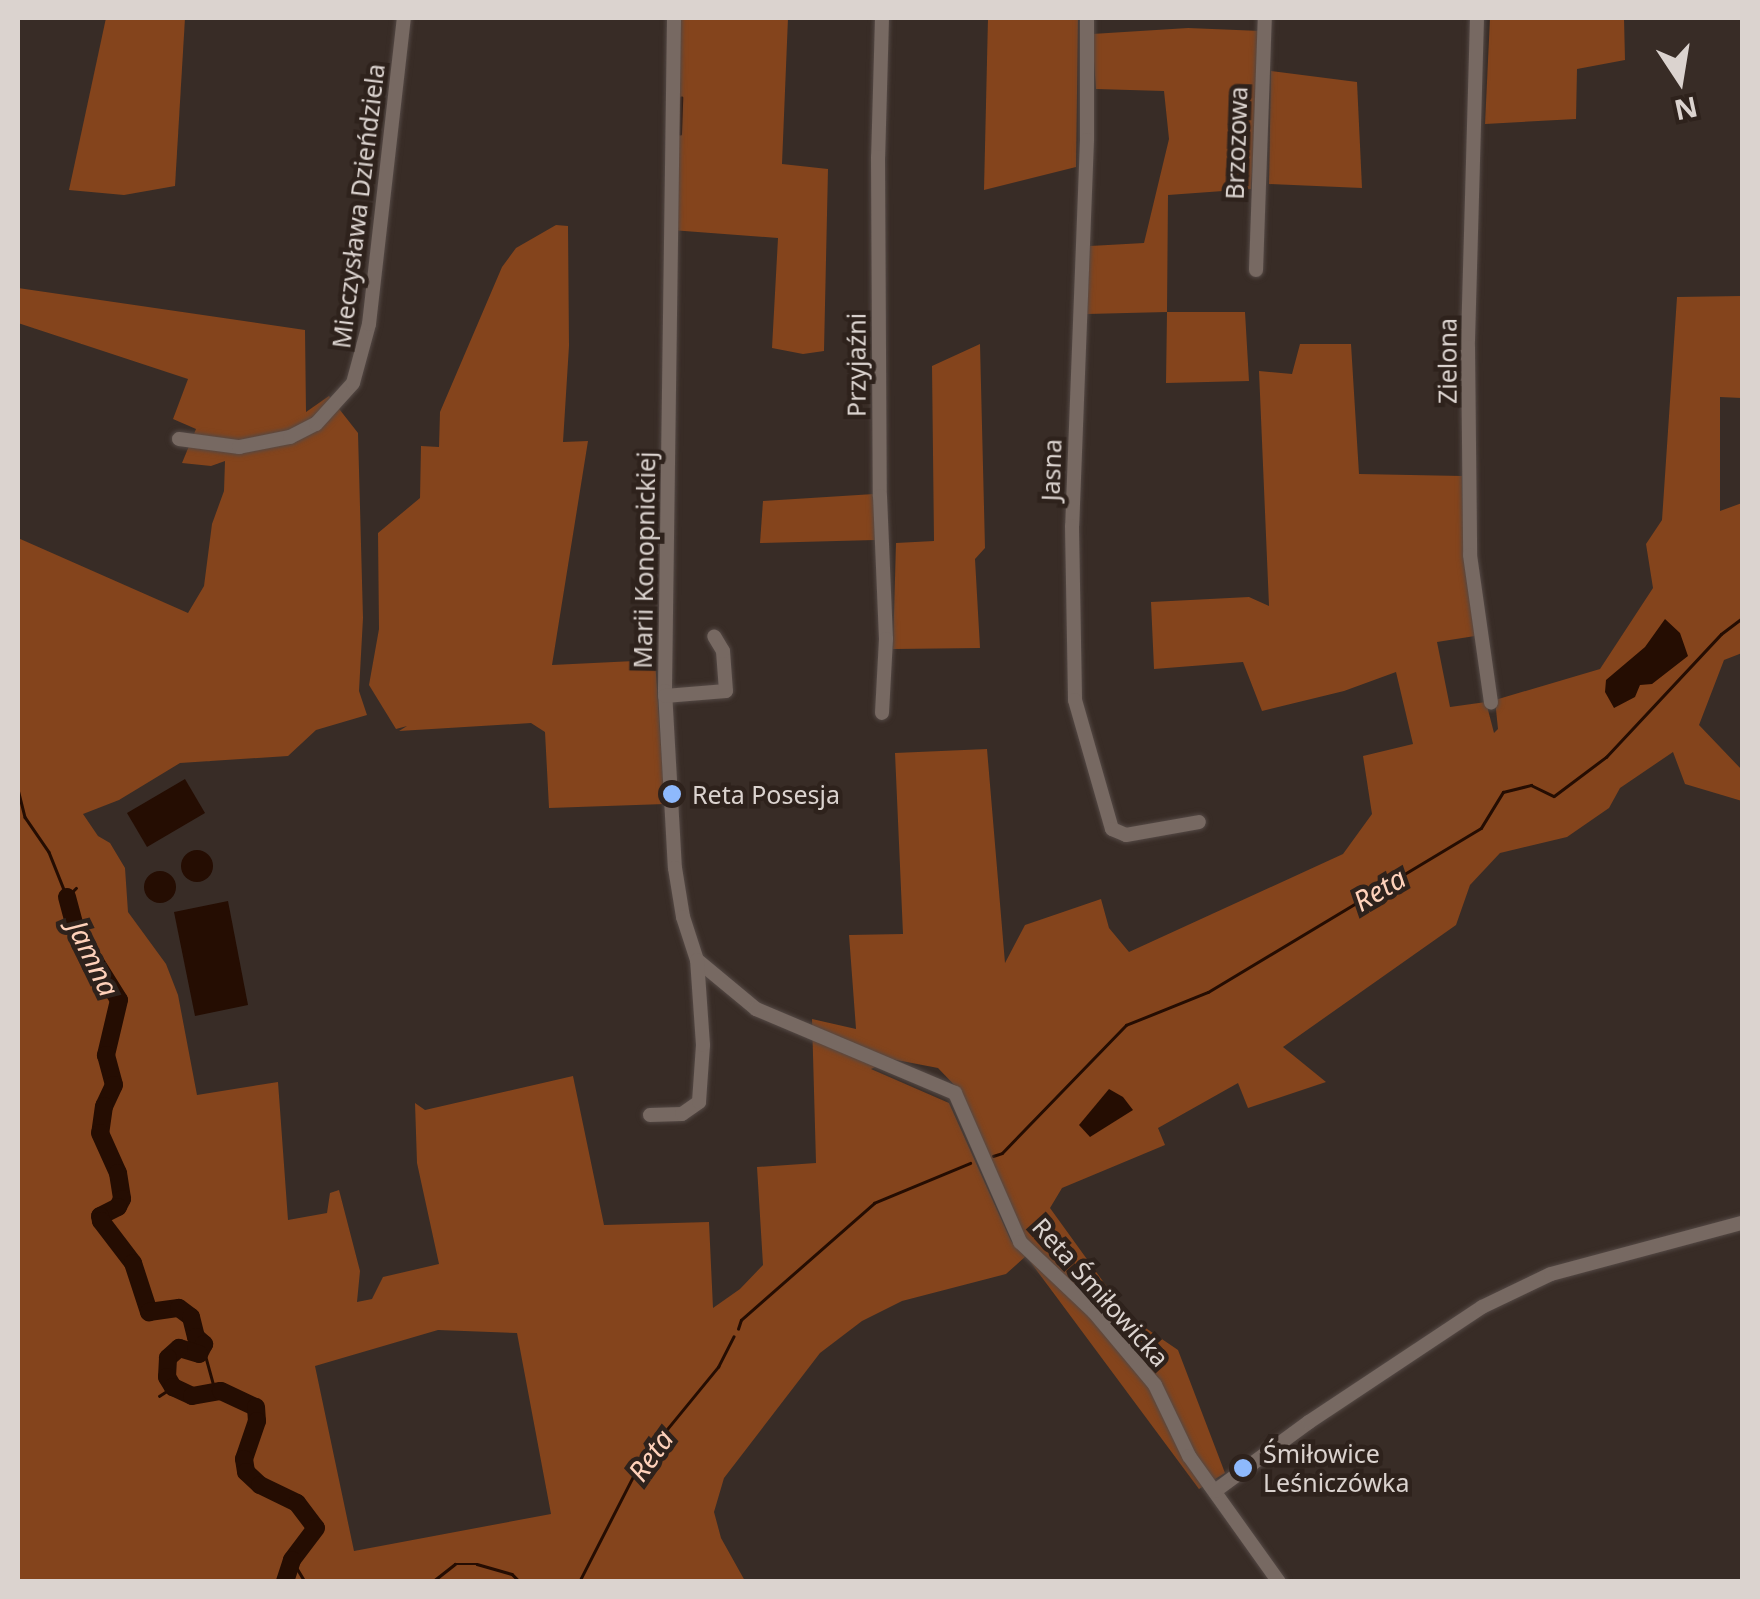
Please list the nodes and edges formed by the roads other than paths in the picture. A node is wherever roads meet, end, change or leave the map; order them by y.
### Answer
1 (404, 18) edge
2 (674, 18) edge
3 (882, 18) edge
4 (1087, 18) edge
5 (1265, 18) edge
6 (1478, 18) edge
7 (1256, 270) dead end
8 (179, 439) dead end
9 (714, 636) dead end
10 (665, 696) junction
11 (1491, 704) dead end
12 (882, 713) dead end
13 (1200, 822) dead end
14 (697, 960) junction
15 (650, 1115) dead end
16 (1742, 1223) edge
17 (1215, 1492) junction
18 (1279, 1582) edge

1 - 8 street, Mieczysława Dzieńdziela
2 - 10 street, Marii Konopnickiej
3 - 12 street, Przyjaźni
4 - 13 street, Jasna
5 - 7 street, Brzozowa
6 - 11 street, Zielona
9 - 10 street
10 - 14 street, Marii Konopnickiej
14 - 15 street, Marii Konopnickiej
14 - 17 street, Reta Śmiłowicka
16 - 17 street
17 - 18 street, Reta Śmiłowicka

